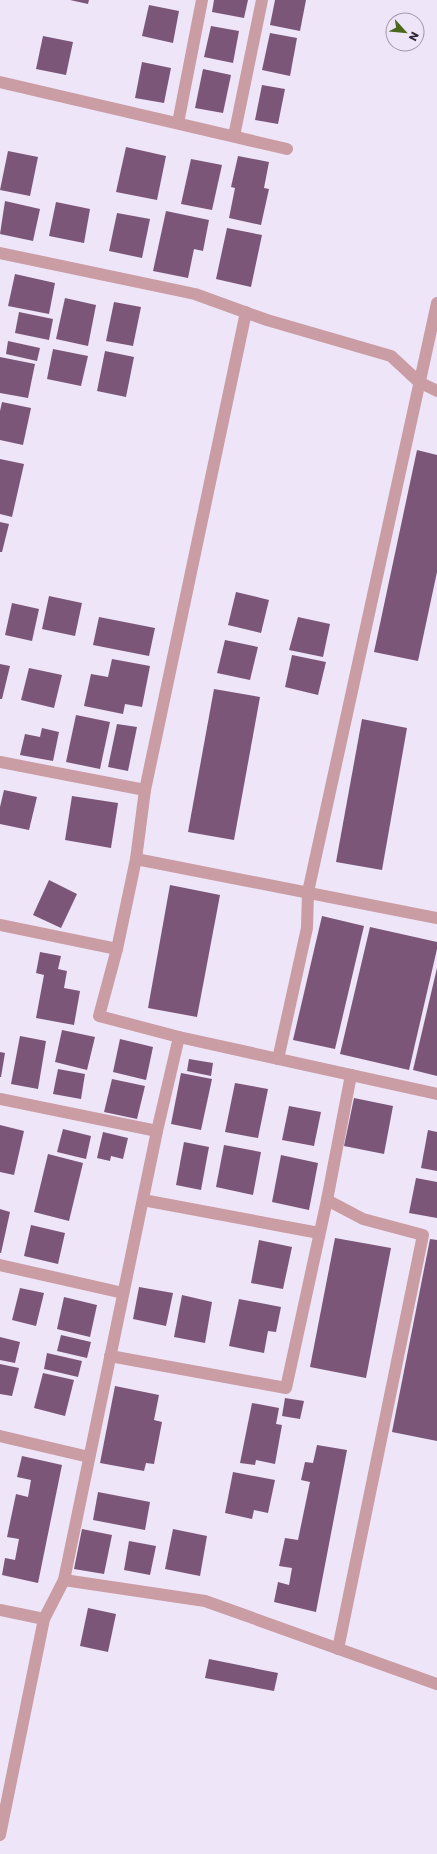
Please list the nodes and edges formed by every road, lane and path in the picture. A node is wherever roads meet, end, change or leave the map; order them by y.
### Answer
1 (202, 0) edge
2 (262, 0) edge
3 (0, 82) edge
4 (178, 123) junction
5 (234, 136) junction
6 (287, 149) dead end
7 (0, 253) edge
8 (437, 303) edge
9 (246, 312) junction
10 (420, 382) junction
11 (437, 391) edge
12 (0, 762) edge
13 (145, 790) junction
14 (136, 859) junction
15 (308, 892) junction
16 (437, 918) edge
17 (0, 925) edge
18 (117, 949) junction
19 (179, 1037) junction
20 (278, 1059) junction
21 (351, 1075) junction
22 (437, 1094) edge
23 (0, 1099) edge
24 (157, 1131) junction
25 (142, 1200) junction
26 (327, 1200) junction
27 (319, 1233) junction
28 (0, 1264) edge
29 (123, 1293) junction
30 (110, 1356) junction
31 (0, 1436) edge
32 (89, 1457) junction
33 (64, 1580) junction
34 (0, 1610) edge
35 (44, 1619) junction
36 (338, 1649) junction
37 (437, 1684) edge
38 (0, 1835) edge

1 - 4 street
2 - 5 street
3 - 4 street
4 - 5 street
5 - 6 street
7 - 9 street
8 - 10 street
9 - 10 street
9 - 13 street
10 - 11 street
10 - 15 street
12 - 13 street
13 - 14 street
14 - 15 street
14 - 18 street
15 - 16 street
15 - 20 street
17 - 18 street
18 - 19 street
19 - 20 street
19 - 24 street
20 - 21 street
21 - 22 street
21 - 26 street
23 - 24 street
24 - 25 street
25 - 27 street
25 - 29 street
26 - 27 street
26 - 36 street
27 - 30 street
28 - 29 street
29 - 30 street
30 - 32 street
31 - 32 street
32 - 33 street
33 - 35 street
33 - 36 street
34 - 35 street
35 - 38 street
36 - 37 street

